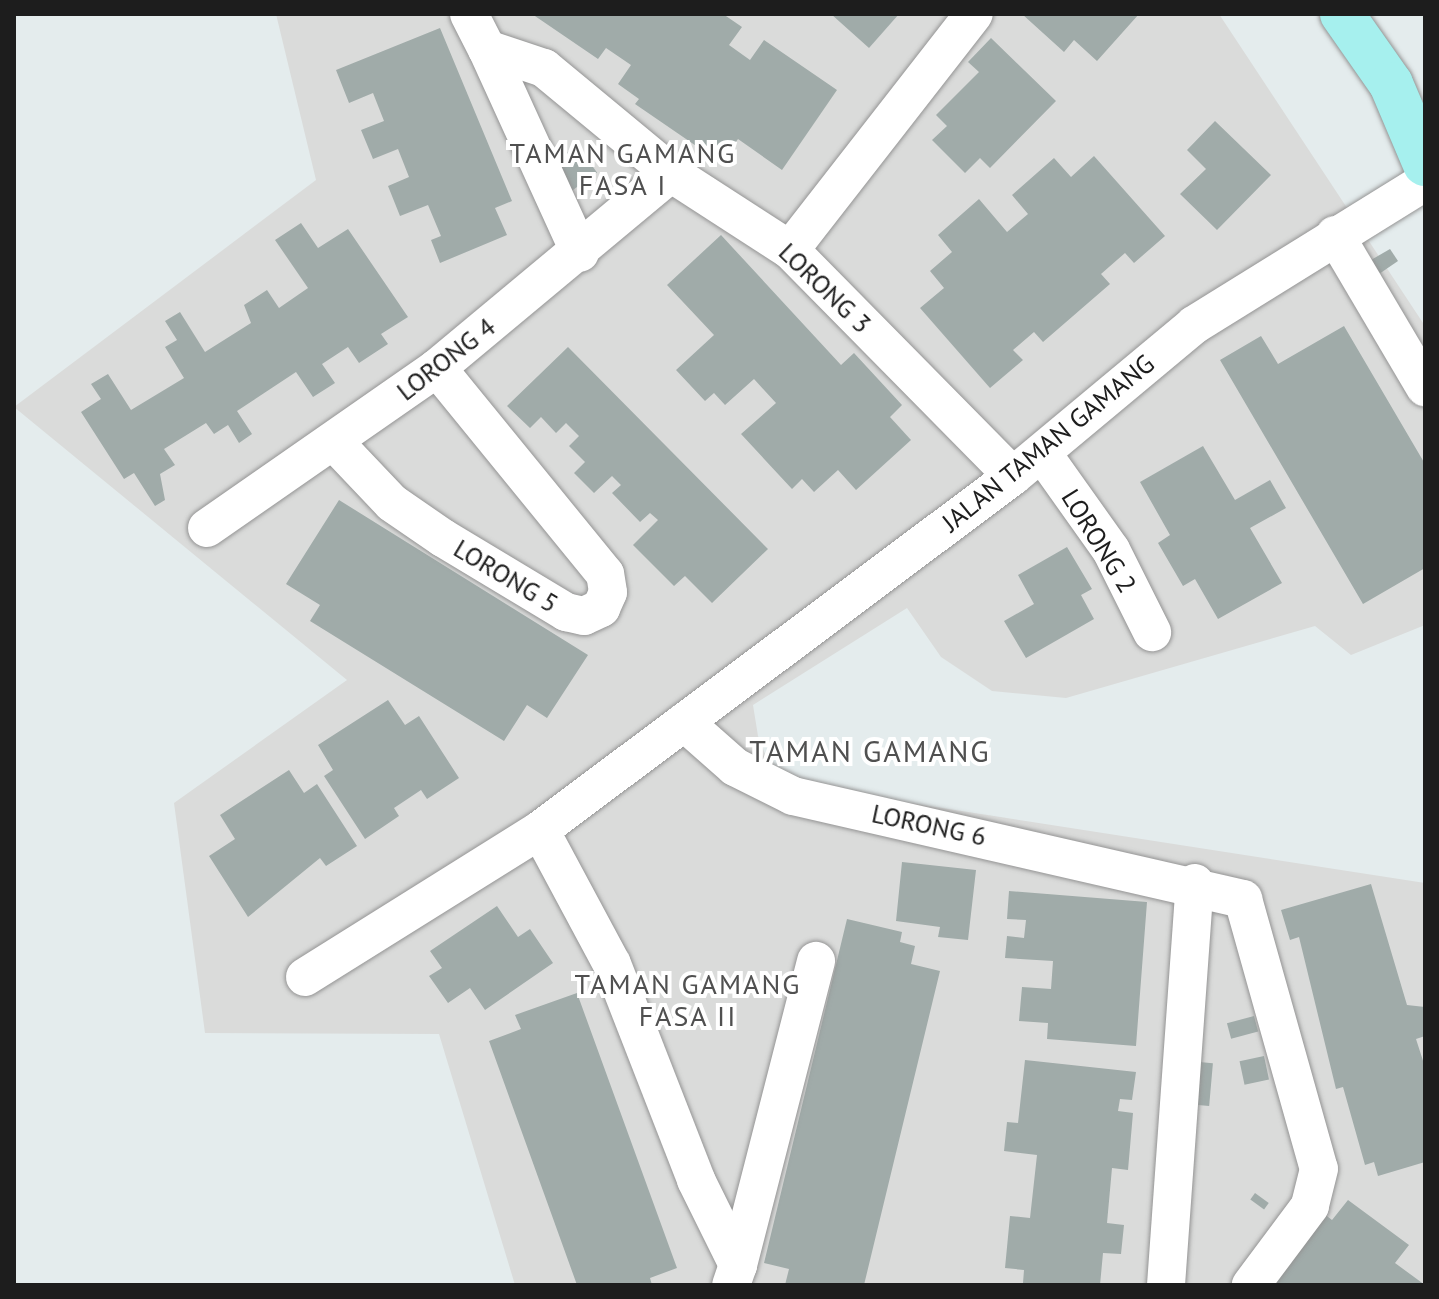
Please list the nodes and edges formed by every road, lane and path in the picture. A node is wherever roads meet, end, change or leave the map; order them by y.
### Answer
1 (469, 14) edge
2 (974, 14) edge
3 (1344, 14) edge
4 (487, 49) junction
5 (1425, 164) edge
6 (671, 173) junction
7 (1425, 182) edge
8 (1335, 235) junction
9 (790, 250) junction
10 (580, 253) junction
11 (437, 368) junction
12 (1425, 387) edge
13 (336, 444) junction
14 (1042, 453) junction
15 (1013, 476) junction
16 (207, 528) dead end
17 (1152, 632) dead end
18 (684, 722) junction
19 (540, 830) junction
20 (1195, 883) junction
21 (816, 961) dead end
22 (305, 977) dead end
23 (734, 1275) edge
24 (1166, 1285) edge
25 (1251, 1285) edge

1 - 4 street
2 - 9 street
3 - 5 main road
4 - 6 street, LORONG 3
4 - 10 street
6 - 9 street, LORONG 3
6 - 10 street, LORONG 4
7 - 8 street, JALAN TAMAN GAMANG
8 - 12 street
8 - 14 street, JALAN TAMAN GAMANG
9 - 15 street, LORONG 3
10 - 11 street, LORONG 4
11 - 13 street, LORONG 4
11 - 13 street, LORONG 5
13 - 16 street, LORONG 4
14 - 15 street, JALAN TAMAN GAMANG
14 - 17 street, LORONG 2
15 - 18 street, JALAN TAMAN GAMANG
18 - 19 street, JALAN TAMAN GAMANG
18 - 20 street, LORONG 6
19 - 22 street, JALAN TAMAN GAMANG
19 - 23 street
20 - 24 street
20 - 25 street, LORONG 6
21 - 23 street

